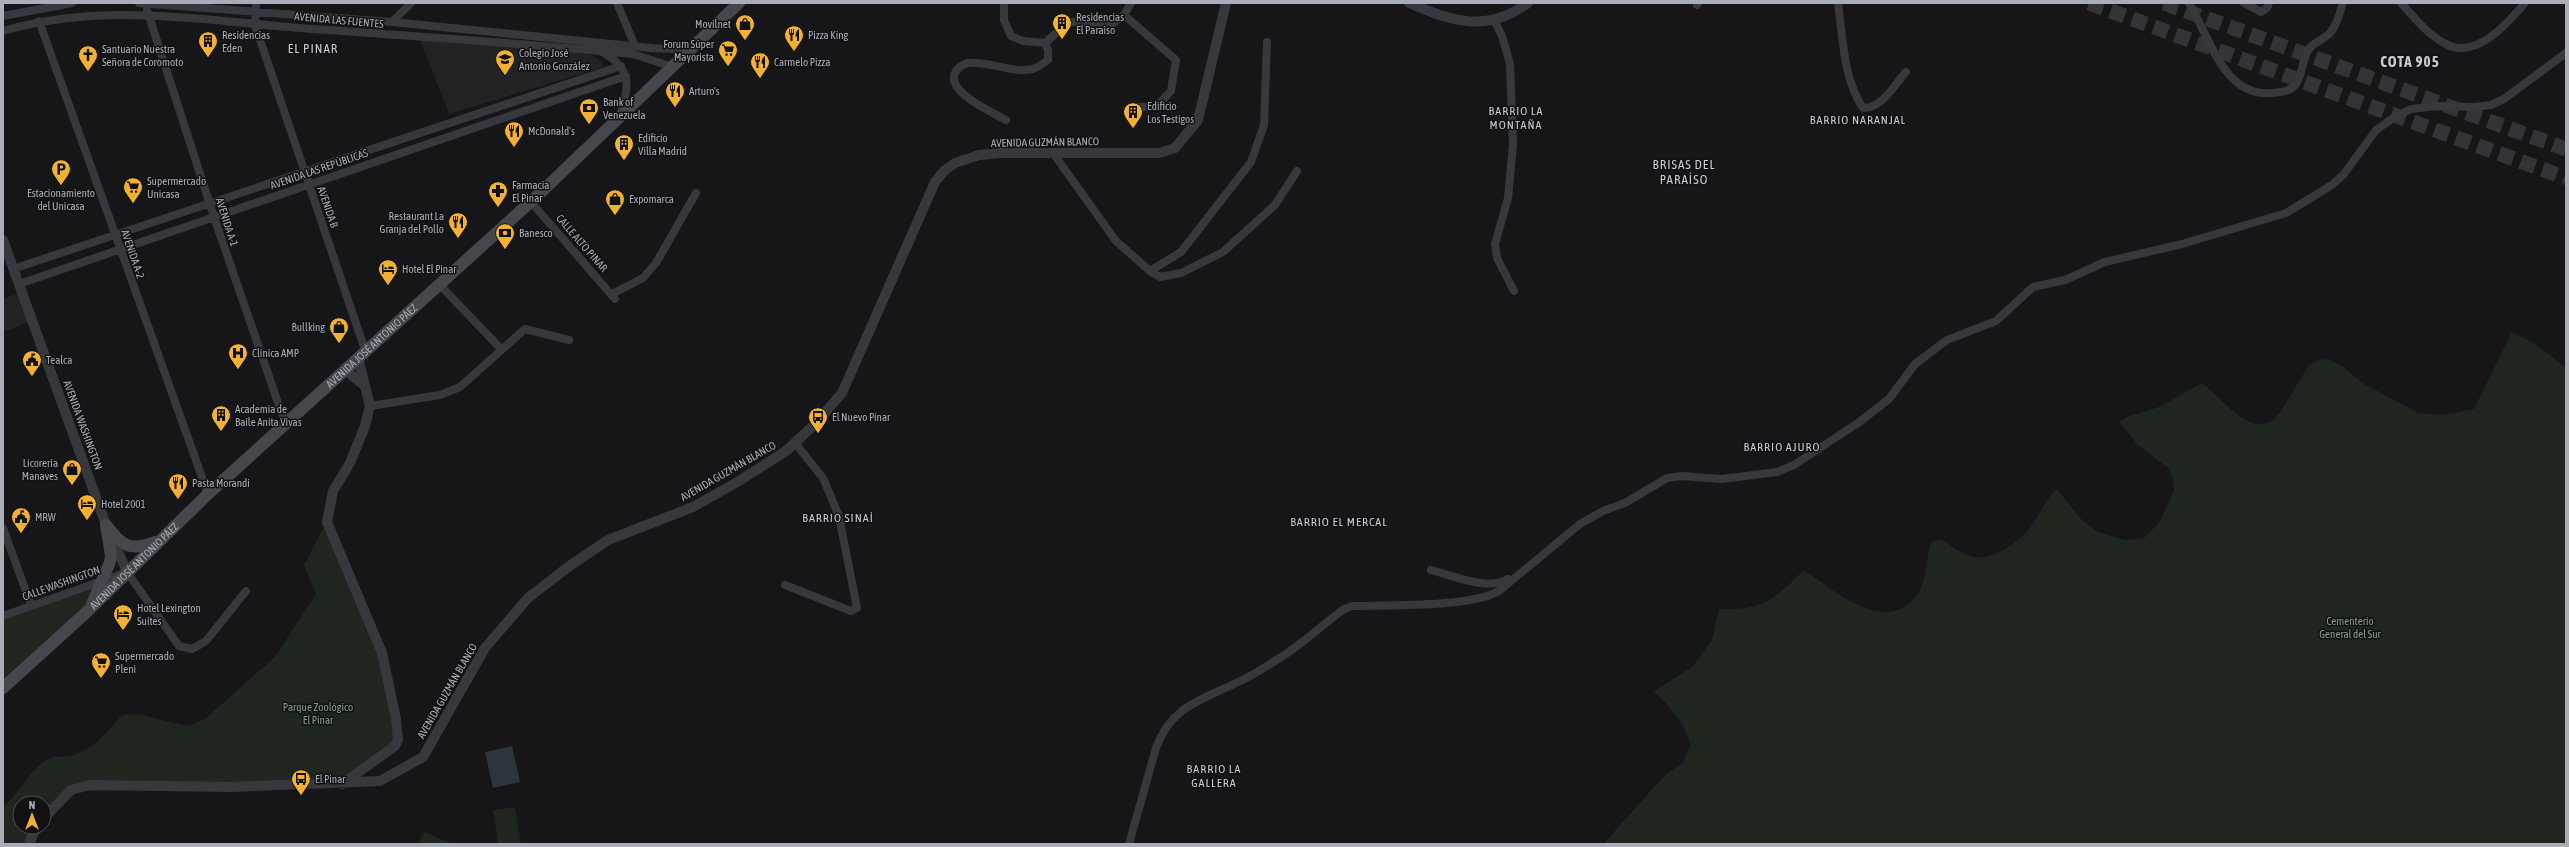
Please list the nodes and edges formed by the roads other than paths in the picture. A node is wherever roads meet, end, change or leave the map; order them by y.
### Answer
1 (33, 3) edge
2 (72, 3) edge
3 (139, 3) edge
4 (147, 3) edge
5 (411, 3) edge
6 (617, 3) edge
7 (739, 3) edge
8 (1004, 3) edge
9 (1131, 3) edge
10 (1226, 3) edge
11 (1409, 3) edge
12 (1528, 3) edge
13 (1838, 3) edge
14 (2189, 3) edge
15 (2244, 3) edge
16 (2269, 3) edge
17 (2343, 3) edge
18 (2401, 3) edge
19 (2525, 3) edge
20 (255, 7) edge
21 (21, 11) junction
22 (147, 14) junction
23 (1124, 15) junction
24 (3, 16) edge
25 (1494, 20) junction
26 (39, 21) junction
27 (392, 22) junction
28 (255, 25) junction
29 (3, 31) edge
30 (390, 35) junction
31 (1045, 42) junction
32 (1267, 42) dead end
33 (695, 45) junction
34 (635, 46) junction
35 (600, 51) junction
36 (2566, 53) edge
37 (621, 66) junction
38 (673, 67) junction
39 (1906, 72) dead end
40 (626, 76) junction
41 (1139, 108) dead end
42 (619, 117) junction
43 (1006, 120) dead end
44 (1053, 153) junction
45 (304, 171) junction
46 (1297, 171) dead end
47 (309, 185) junction
48 (696, 193) dead end
49 (531, 202) junction
50 (210, 204) junction
51 (214, 217) junction
52 (115, 236) junction
53 (3, 240) edge
54 (120, 250) junction
55 (13, 269) junction
56 (1150, 271) junction
57 (19, 284) junction
58 (439, 284) junction
59 (1514, 291) dead end
60 (569, 340) dead end
61 (501, 349) junction
62 (361, 354) junction
63 (344, 369) junction
64 (365, 386) junction
65 (370, 406) junction
66 (285, 423) junction
67 (795, 443) junction
68 (208, 494) junction
69 (106, 525) junction
70 (3, 528) edge
71 (160, 541) junction
72 (1533, 564) junction
73 (1431, 570) dead end
74 (127, 572) junction
75 (101, 580) junction
76 (785, 585) dead end
77 (246, 591) dead end
78 (31, 605) junction
79 (90, 609) junction
80 (3, 616) edge
81 (3, 688) edge
82 (342, 784) junction
83 (52, 810) edge
84 (1129, 844) edge

1 - 21 street
2 - 21 street
3 - 4 street, AVENIDA LAS FUENTES
4 - 20 street, AVENIDA LAS FUENTES
4 - 22 street, AVENIDA A-1
5 - 27 street
6 - 34 street
7 - 33 main road, AVENIDA JOSÉ ANTONIO PÁEZ
8 - 31 street
9 - 23 street
10 - 44 street, AVENIDA GUZMÁN BLANCO
11 - 25 street
12 - 25 street
13 - 39 street
14 - 17 street
15 - 16 street
18 - 19 street
20 - 27 street, AVENIDA LAS FUENTES
20 - 28 street, AVENIDA B
21 - 24 street
22 - 26 street, AVENIDA LAS FUENTES
22 - 28 street, AVENIDA LAS FUENTES
22 - 50 street, AVENIDA A-1
23 - 31 street
23 - 41 street
25 - 59 street
26 - 29 street, AVENIDA LAS FUENTES
26 - 52 street, AVENIDA A-2
27 - 30 street
27 - 34 street, AVENIDA LAS FUENTES
28 - 30 street, AVENIDA LAS FUENTES
28 - 45 street, AVENIDA B
30 - 35 street, AVENIDA LAS FUENTES
31 - 43 street
32 - 56 street
33 - 34 street, AVENIDA LAS FUENTES
33 - 38 main road, AVENIDA JOSÉ ANTONIO PÁEZ
35 - 37 street
35 - 38 street, AVENIDA LAS FUENTES
36 - 72 street
37 - 40 street
37 - 45 street, AVENIDA LAS REPÚBLICAS
38 - 42 main road, AVENIDA JOSÉ ANTONIO PÁEZ
40 - 42 street
40 - 47 street, AVENIDA LAS REPÚBLICAS
42 - 49 main road, AVENIDA JOSÉ ANTONIO PÁEZ
44 - 56 street
44 - 67 street, AVENIDA GUZMÁN BLANCO
45 - 47 street, AVENIDA B
45 - 50 street, AVENIDA LAS REPÚBLICAS
46 - 56 street
47 - 51 street, AVENIDA LAS REPÚBLICAS
47 - 62 street, AVENIDA B
48 - 49 street, CALLE ALTO PINAR
49 - 58 main road, AVENIDA JOSÉ ANTONIO PÁEZ
50 - 51 street, AVENIDA A-1
50 - 52 street, AVENIDA LAS REPÚBLICAS
51 - 54 street, AVENIDA LAS REPÚBLICAS
51 - 66 street, AVENIDA A-1
52 - 54 street, AVENIDA A-2
52 - 55 street, AVENIDA LAS REPÚBLICAS
53 - 55 street, AVENIDA WASHINGTON
54 - 57 street, AVENIDA LAS REPÚBLICAS
54 - 68 street, AVENIDA A-2
55 - 57 street, AVENIDA WASHINGTON
57 - 69 street, AVENIDA WASHINGTON
58 - 61 street
58 - 62 main road, AVENIDA JOSÉ ANTONIO PÁEZ
60 - 61 street
61 - 65 street
62 - 63 main road, AVENIDA JOSÉ ANTONIO PÁEZ
62 - 64 street
63 - 64 street
63 - 66 main road, AVENIDA JOSÉ ANTONIO PÁEZ
64 - 65 street
65 - 82 street
66 - 68 main road, AVENIDA JOSÉ ANTONIO PÁEZ
67 - 76 street
67 - 82 street, AVENIDA GUZMÁN BLANCO
68 - 71 main road, AVENIDA JOSÉ ANTONIO PÁEZ
69 - 71 main road
69 - 74 street, AVENIDA WASHINGTON
69 - 75 main road
70 - 78 street
71 - 74 main road, AVENIDA JOSÉ ANTONIO PÁEZ
72 - 73 street
72 - 84 street
74 - 75 street, CALLE WASHINGTON
74 - 77 street
74 - 79 main road, AVENIDA JOSÉ ANTONIO PÁEZ
75 - 78 street, CALLE WASHINGTON
75 - 79 main road
78 - 80 street, CALLE WASHINGTON
79 - 81 main road, AVENIDA JOSÉ ANTONIO PÁEZ
82 - 83 street, AVENIDA GUZMÁN BLANCO

